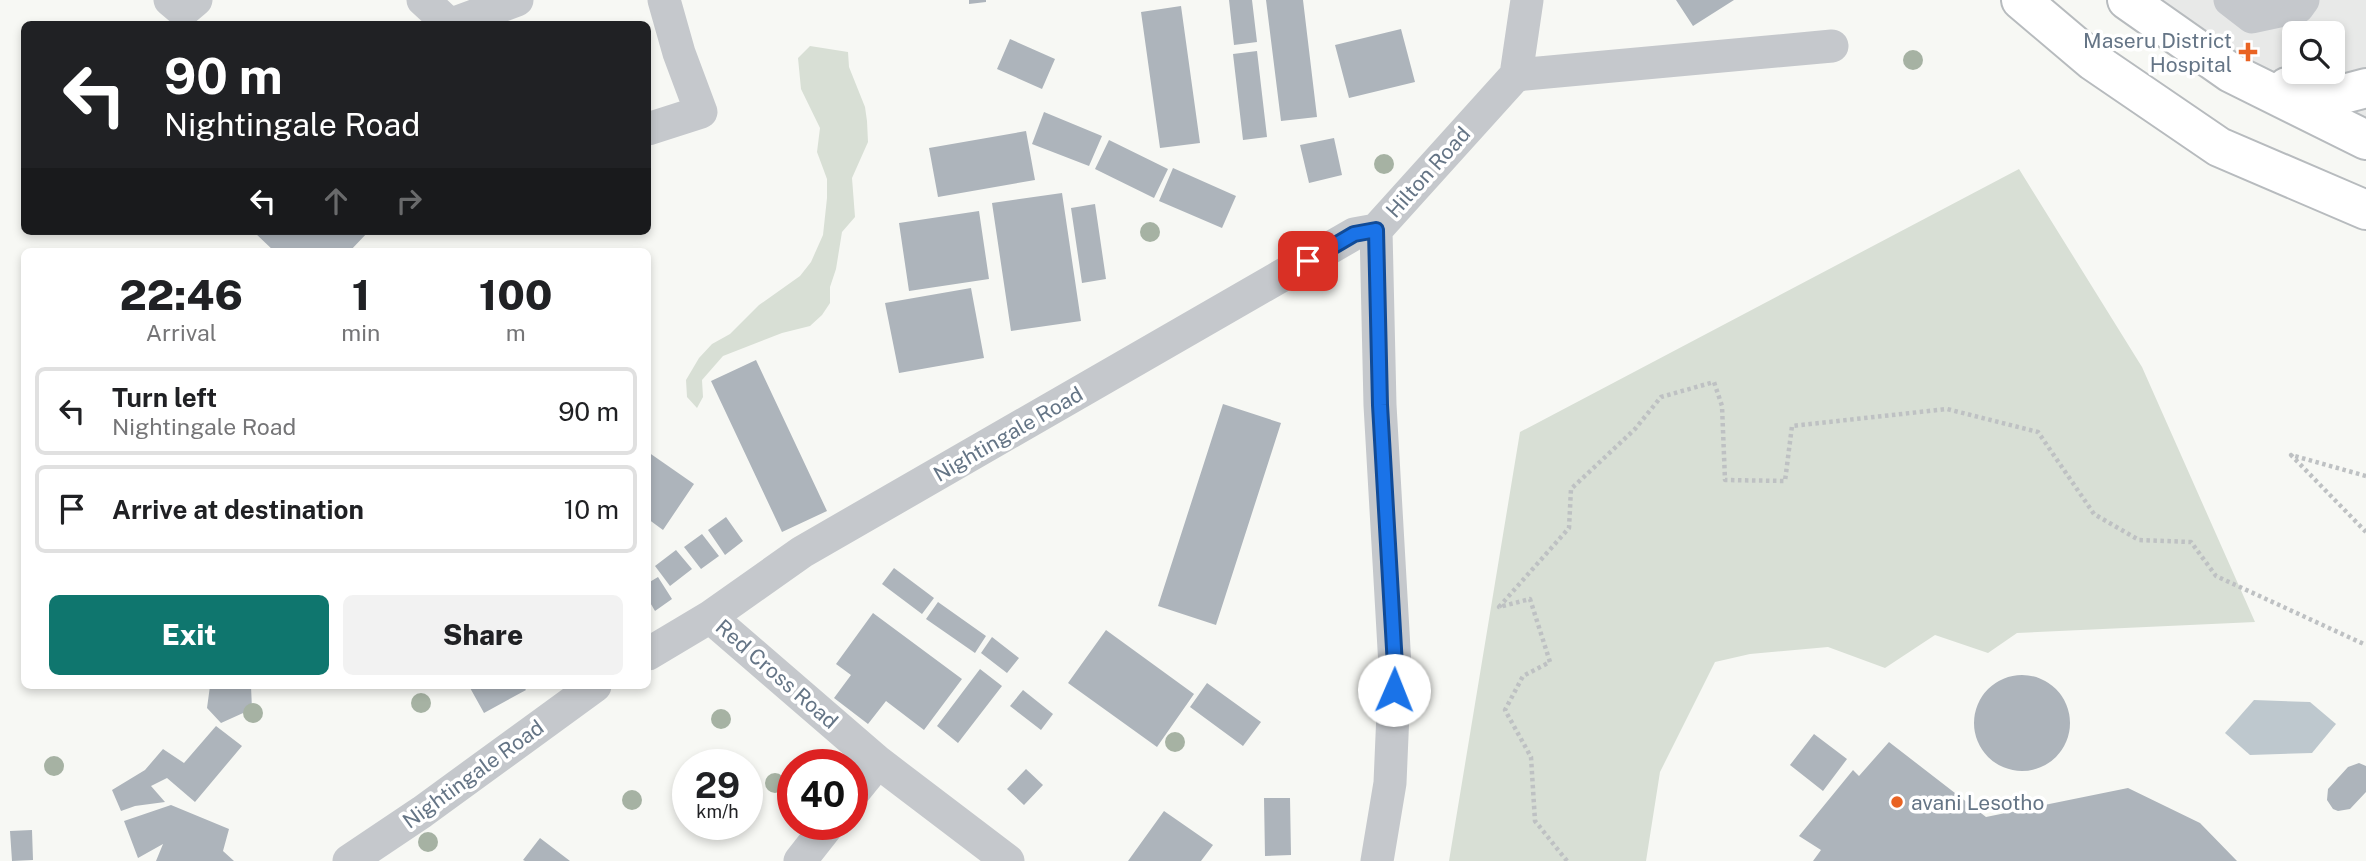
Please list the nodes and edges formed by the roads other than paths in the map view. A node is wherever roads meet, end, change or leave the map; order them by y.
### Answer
1 (423, 0) edge
2 (517, 0) edge
3 (664, 0) edge
4 (1527, 0) edge
5 (2021, 0) edge
6 (2127, 0) edge
7 (2230, 0) edge
8 (2303, 0) edge
9 (447, 21) edge
10 (458, 21) edge
11 (1832, 46) dead end
12 (2231, 73) junction
13 (1516, 75) junction
14 (2366, 88) edge
15 (651, 128) edge
16 (2366, 140) edge
17 (2366, 210) edge
18 (1376, 230) junction
19 (710, 617) junction
20 (651, 652) edge
21 (591, 689) edge
22 (878, 762) junction
23 (868, 774) edge
24 (816, 840) edge
25 (349, 861) edge
26 (800, 861) edge
27 (1008, 861) edge
28 (1377, 861) edge

1 - 9 street
2 - 10 street
3 - 15 street
4 - 13 street
5 - 17 highway
6 - 12 highway
7 - 8 street
11 - 13 street
12 - 14 highway
12 - 16 highway
13 - 18 street, Hilton Road
18 - 19 street, Nightingale Road
18 - 28 street, Hilton Road
19 - 20 street, Nightingale Road
19 - 22 street, Red Cross Road
21 - 25 street, Nightingale Road
22 - 23 street
22 - 27 street, Red Cross Road
24 - 26 street

